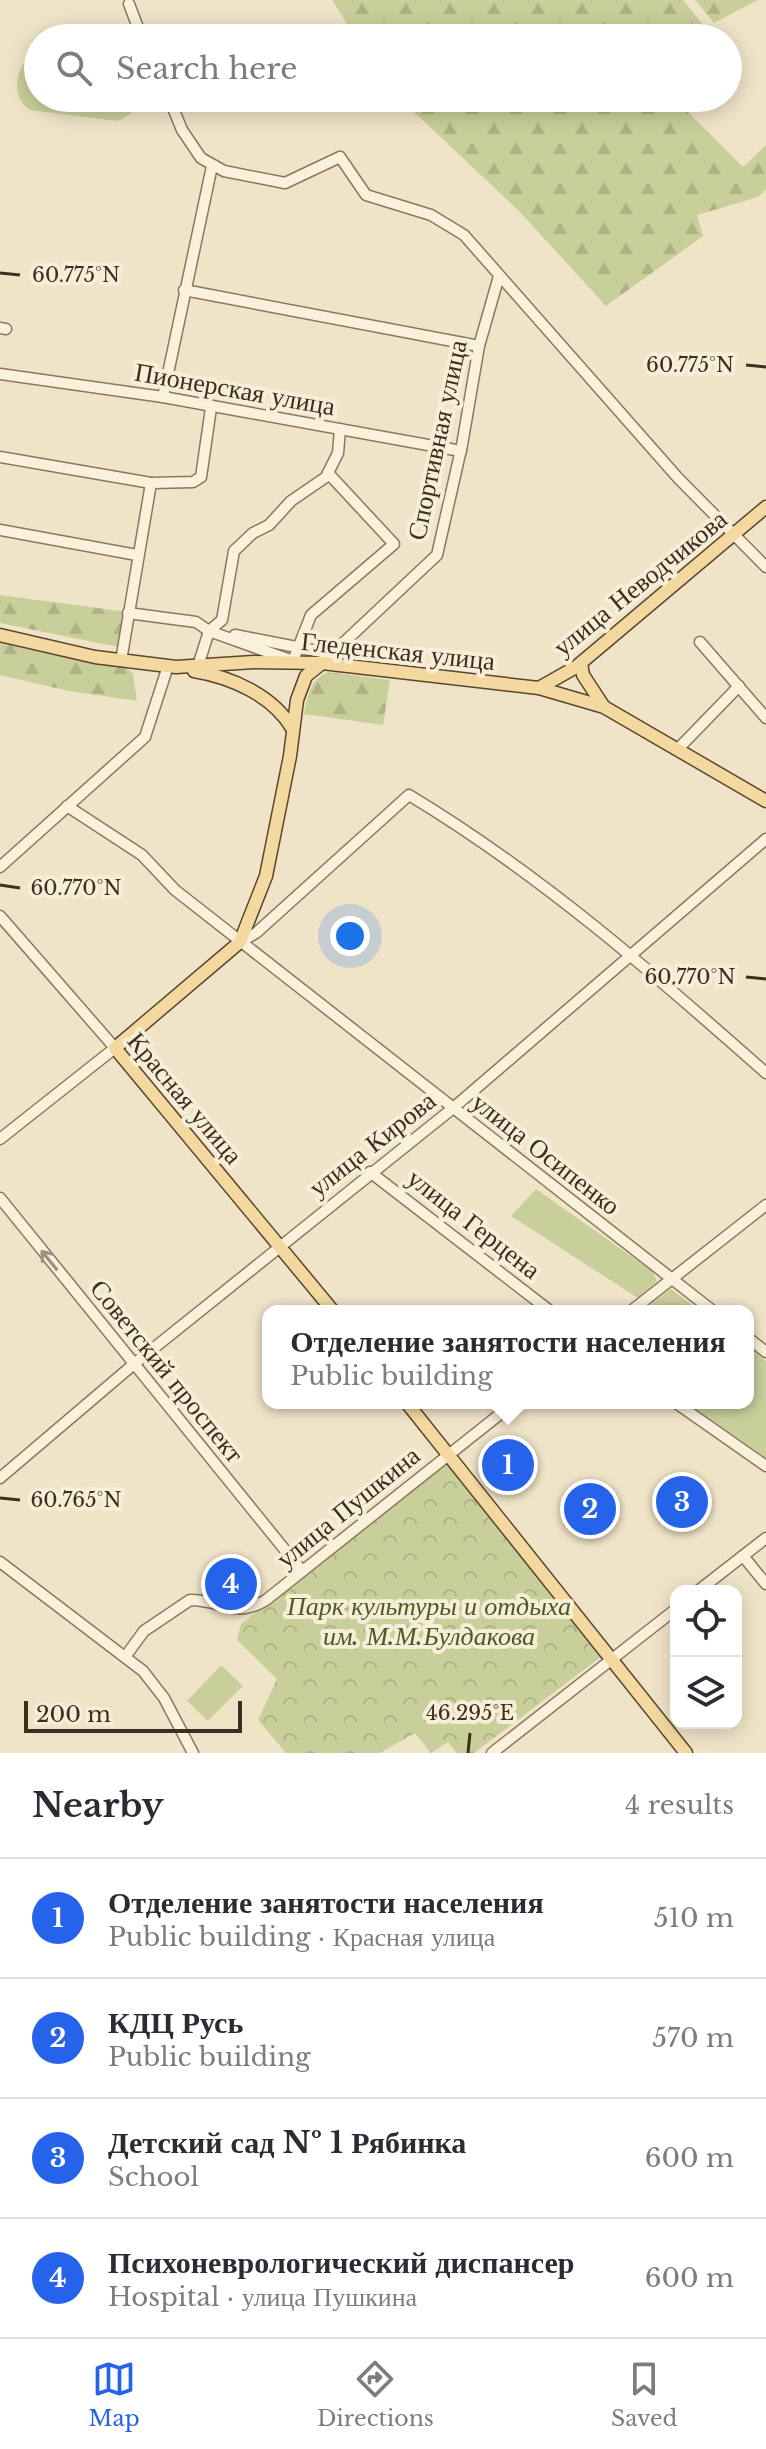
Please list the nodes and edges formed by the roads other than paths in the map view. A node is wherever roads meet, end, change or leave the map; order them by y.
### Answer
1 (129, 4) dead end
2 (137, 24) edge
3 (176, 112) edge
4 (212, 166) junction
5 (499, 276) junction
6 (184, 290) junction
7 (479, 346) junction
8 (1, 373) edge
9 (163, 397) junction
10 (211, 408) junction
11 (340, 429) junction
12 (461, 451) junction
13 (0, 457) edge
14 (328, 473) junction
15 (151, 483) junction
16 (766, 507) edge
17 (0, 530) edge
18 (732, 536) junction
19 (137, 555) junction
20 (766, 567) edge
21 (128, 613) junction
22 (209, 631) junction
23 (0, 635) edge
24 (700, 642) dead end
25 (297, 646) junction
26 (338, 649) junction
27 (121, 661) junction
28 (293, 661) junction
29 (322, 663) junction
30 (581, 663) junction
31 (198, 666) junction
32 (172, 667) junction
33 (739, 686) junction
34 (539, 688) junction
35 (604, 707) junction
36 (766, 718) edge
37 (292, 728) junction
38 (678, 749) junction
39 (766, 801) edge
40 (67, 806) junction
41 (766, 839) edge
42 (0, 867) edge
43 (0, 916) edge
44 (240, 942) junction
45 (632, 954) junction
46 (115, 1048) junction
47 (766, 1073) edge
48 (452, 1109) junction
49 (0, 1139) edge
50 (370, 1172) junction
51 (0, 1198) edge
52 (766, 1205) edge
53 (281, 1246) junction
54 (671, 1279) junction
55 (328, 1305) edge
56 (542, 1305) edge
57 (638, 1305) edge
58 (705, 1305) edge
59 (134, 1364) junction
60 (412, 1409) edge
61 (506, 1409) edge
62 (685, 1409) edge
63 (448, 1455) junction
64 (766, 1466) edge
65 (0, 1478) edge
66 (766, 1538) edge
67 (743, 1556) junction
68 (0, 1562) edge
69 (302, 1571) junction
70 (766, 1584) edge
71 (706, 1585) edge
72 (670, 1614) edge
73 (125, 1657) junction
74 (612, 1660) junction
75 (193, 1753) edge
76 (492, 1753) edge
77 (686, 1753) edge

1 - 2 street
3 - 4 street
4 - 5 street
4 - 6 street
5 - 7 street, Спортивная улица
5 - 18 street
6 - 7 street
6 - 9 street
7 - 12 street, Спортивная улица
8 - 9 street, Пионерская улица
9 - 10 street, Пионерская улица
10 - 11 street, Пионерская улица
10 - 15 street
11 - 12 street, Пионерская улица
11 - 14 street
12 - 26 street, Спортивная улица
13 - 15 street
14 - 22 street
14 - 25 street
15 - 19 street
16 - 18 main road, улица Неводчикова
17 - 19 street
18 - 20 street
18 - 30 main road, улица Неводчикова
19 - 21 street
21 - 22 street
21 - 27 street
22 - 25 street
22 - 28 street
22 - 31 street
23 - 27 main road, Гледенская улица
24 - 33 street
25 - 26 street
25 - 28 street
26 - 29 street, Спортивная улица
27 - 32 main road, Гледенская улица
28 - 29 main road, Гледенская улица
28 - 31 main road, Гледенская улица
29 - 34 main road, Гледенская улица
29 - 37 main road
30 - 34 main road, улица Неводчикова
30 - 35 main road
31 - 32 main road, Гледенская улица
32 - 37 main road
32 - 40 street
33 - 36 street
33 - 38 street
34 - 35 main road, Гледенская улица
35 - 38 main road, Гледенская улица
37 - 44 main road
38 - 39 main road, Гледенская улица
40 - 42 street
40 - 44 street, улица Осипенко
41 - 45 street, улица Кирова
43 - 46 street, Красная улица
44 - 45 street
44 - 46 main road
44 - 48 street, улица Осипенко
45 - 47 street
45 - 48 street, улица Кирова
46 - 49 street
46 - 53 main road, Красная улица
48 - 50 street, улица Кирова
48 - 54 street, улица Осипенко
50 - 53 street, улица Кирова
50 - 56 street, улица Герцена
59 -> 51 street, Советский проспект
52 - 54 street
53 - 55 main road, Красная улица
53 - 59 street, улица Кирова
54 - 57 street
54 - 58 street, улица Осипенко
59 - 65 street, улица Кирова
59 - 69 street, Советский проспект
60 - 63 main road
61 - 63 street, улица Пушкина
62 - 64 street
63 - 69 street, улица Пушкина
63 - 74 main road
66 - 67 street
67 - 70 street
67 - 71 street
68 - 73 street
69 - 73 street, улица Пушкина
72 - 74 street
73 - 75 street
74 - 76 street
74 - 77 main road

